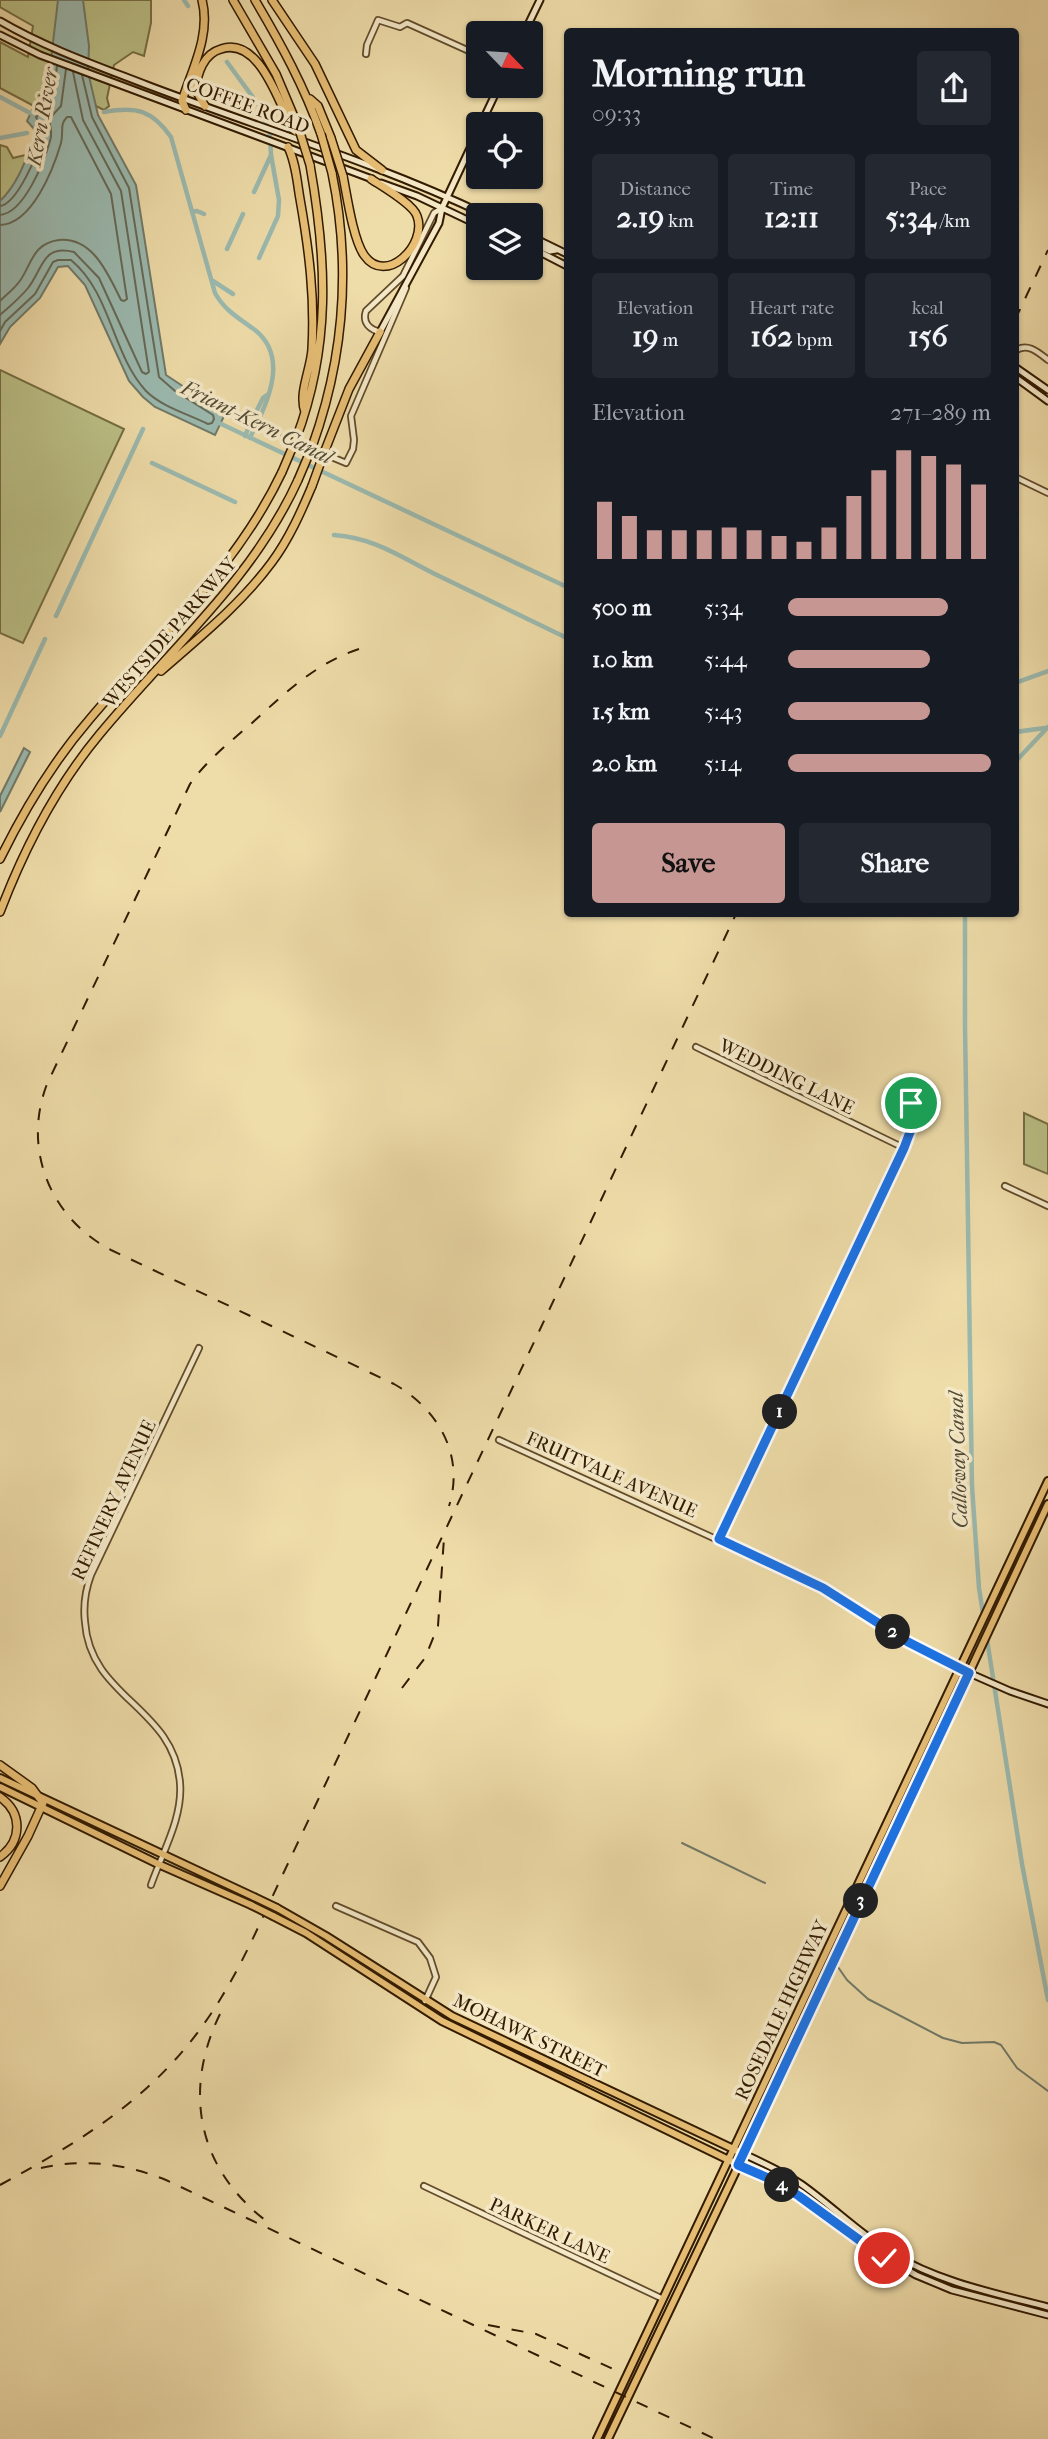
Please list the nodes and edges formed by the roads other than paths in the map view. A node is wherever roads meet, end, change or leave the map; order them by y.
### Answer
1 (202, 0) edge
2 (233, 0) edge
3 (255, 0) edge
4 (272, 0) edge
5 (540, 0) edge
6 (0, 21) edge
7 (530, 21) edge
8 (0, 35) edge
9 (466, 50) edge
10 (366, 54) dead end
11 (183, 98) junction
12 (309, 98) junction
13 (205, 106) junction
14 (186, 110) junction
15 (294, 125) junction
16 (285, 146) junction
17 (466, 156) edge
18 (382, 170) junction
19 (371, 179) junction
20 (447, 196) junction
21 (466, 205) edge
22 (442, 208) junction
23 (466, 219) edge
24 (543, 242) edge
25 (543, 249) edge
26 (559, 250) junction
27 (543, 252) edge
28 (564, 252) edge
29 (564, 264) edge
30 (408, 283) junction
31 (389, 331) junction
32 (380, 332) junction
33 (1019, 348) edge
34 (1048, 360) edge
35 (1019, 370) edge
36 (1019, 380) edge
37 (1048, 390) edge
38 (1048, 401) edge
39 (305, 412) junction
40 (284, 437) dead end
41 (1019, 479) edge
42 (1048, 493) edge
43 (132, 698) junction
44 (0, 859) edge
45 (0, 912) edge
46 (696, 1047) dead end
47 (910, 1100) dead end
48 (904, 1148) junction
49 (1005, 1186) dead end
50 (1048, 1206) edge
51 (199, 1348) dead end
52 (499, 1440) dead end
53 (1048, 1481) edge
54 (1048, 1504) edge
55 (719, 1539) junction
56 (960, 1669) junction
57 (969, 1673) junction
58 (1048, 1704) edge
59 (0, 1765) edge
60 (0, 1778) edge
61 (0, 1787) edge
62 (0, 1797) edge
63 (41, 1798) junction
64 (42, 1808) junction
65 (163, 1853) junction
66 (0, 1857) edge
67 (158, 1864) junction
68 (151, 1885) dead end
69 (0, 1886) edge
70 (336, 1906) dead end
71 (425, 2001) junction
72 (538, 2068) junction
73 (576, 2075) junction
74 (733, 2150) junction
75 (744, 2154) junction
76 (728, 2160) junction
77 (738, 2165) junction
78 (424, 2186) dead end
79 (663, 2299) junction
80 (1048, 2307) edge
81 (1048, 2315) edge
82 (597, 2439) edge
83 (607, 2439) edge

1 - 11 highway
2 - 15 highway, WESTSIDE PARKWAY
3 - 12 highway, WESTSIDE PARKWAY
4 - 18 highway
5 - 7 main road
6 - 11 main road, COFFEE ROAD
8 - 14 main road, COFFEE ROAD
9 - 10 street
11 - 13 main road, COFFEE ROAD
11 - 14 highway
12 - 19 highway, bridge
12 - 43 highway, WESTSIDE PARKWAY, bridge
13 - 15 highway
13 - 18 main road, COFFEE ROAD
14 - 16 main road, COFFEE ROAD
15 - 39 highway, WESTSIDE PARKWAY, bridge
16 - 19 main road, COFFEE ROAD
16 - 39 highway
17 - 20 main road
18 - 20 main road, COFFEE ROAD
19 - 22 main road, COFFEE ROAD
20 - 21 main road, COFFEE ROAD
20 - 22 main road
22 - 23 main road, COFFEE ROAD
22 - 30 main road
22 - 32 street
24 - 26 main road
25 - 26 main road
26 - 28 main road
27 - 29 main road
30 - 31 street
30 - 32 main road
31 - 32 street
31 - 40 street
32 - 43 highway, bridge
33 - 34 street
35 - 37 main road
36 - 38 main road
39 - 44 highway, WESTSIDE PARKWAY, bridge
41 - 42 street
43 - 45 highway, WESTSIDE PARKWAY
46 - 48 street, WEDDING LANE
47 - 48 street
48 - 55 street
49 - 50 street
51 - 65 street, REFINERY AVENUE
52 - 55 street, FRUITVALE AVENUE
53 - 56 main road, ROSEDALE HIGHWAY
54 - 57 main road, ROSEDALE HIGHWAY
55 - 56 street, FRUITVALE AVENUE
56 - 57 main road, FRUITVALE AVENUE
56 - 74 main road, ROSEDALE HIGHWAY
57 - 58 main road, FRUITVALE AVENUE
57 - 75 main road, ROSEDALE HIGHWAY
59 - 63 highway
60 - 63 main road, MOHAWK STREET
61 - 64 main road, MOHAWK STREET
62 - 66 highway
63 - 64 highway
63 - 65 main road, MOHAWK STREET
64 - 67 main road, MOHAWK STREET
64 - 69 highway
65 - 67 street, REFINERY AVENUE
65 - 71 main road, MOHAWK STREET, bridge
67 - 68 street, REFINERY AVENUE
67 - 72 main road, MOHAWK STREET, bridge
70 - 71 street
71 - 73 main road, MOHAWK STREET
72 - 73 main road
72 - 76 main road, MOHAWK STREET
73 - 74 main road, MOHAWK STREET
74 - 75 main road, MOHAWK STREET
74 - 76 main road, ROSEDALE HIGHWAY
75 - 77 main road, ROSEDALE HIGHWAY
75 - 80 main road, MOHAWK STREET
76 - 77 main road, MOHAWK STREET
76 - 79 main road, ROSEDALE HIGHWAY
77 - 81 main road, MOHAWK STREET
77 - 83 main road, ROSEDALE HIGHWAY
78 - 79 street, PARKER LANE
79 - 82 main road, ROSEDALE HIGHWAY

